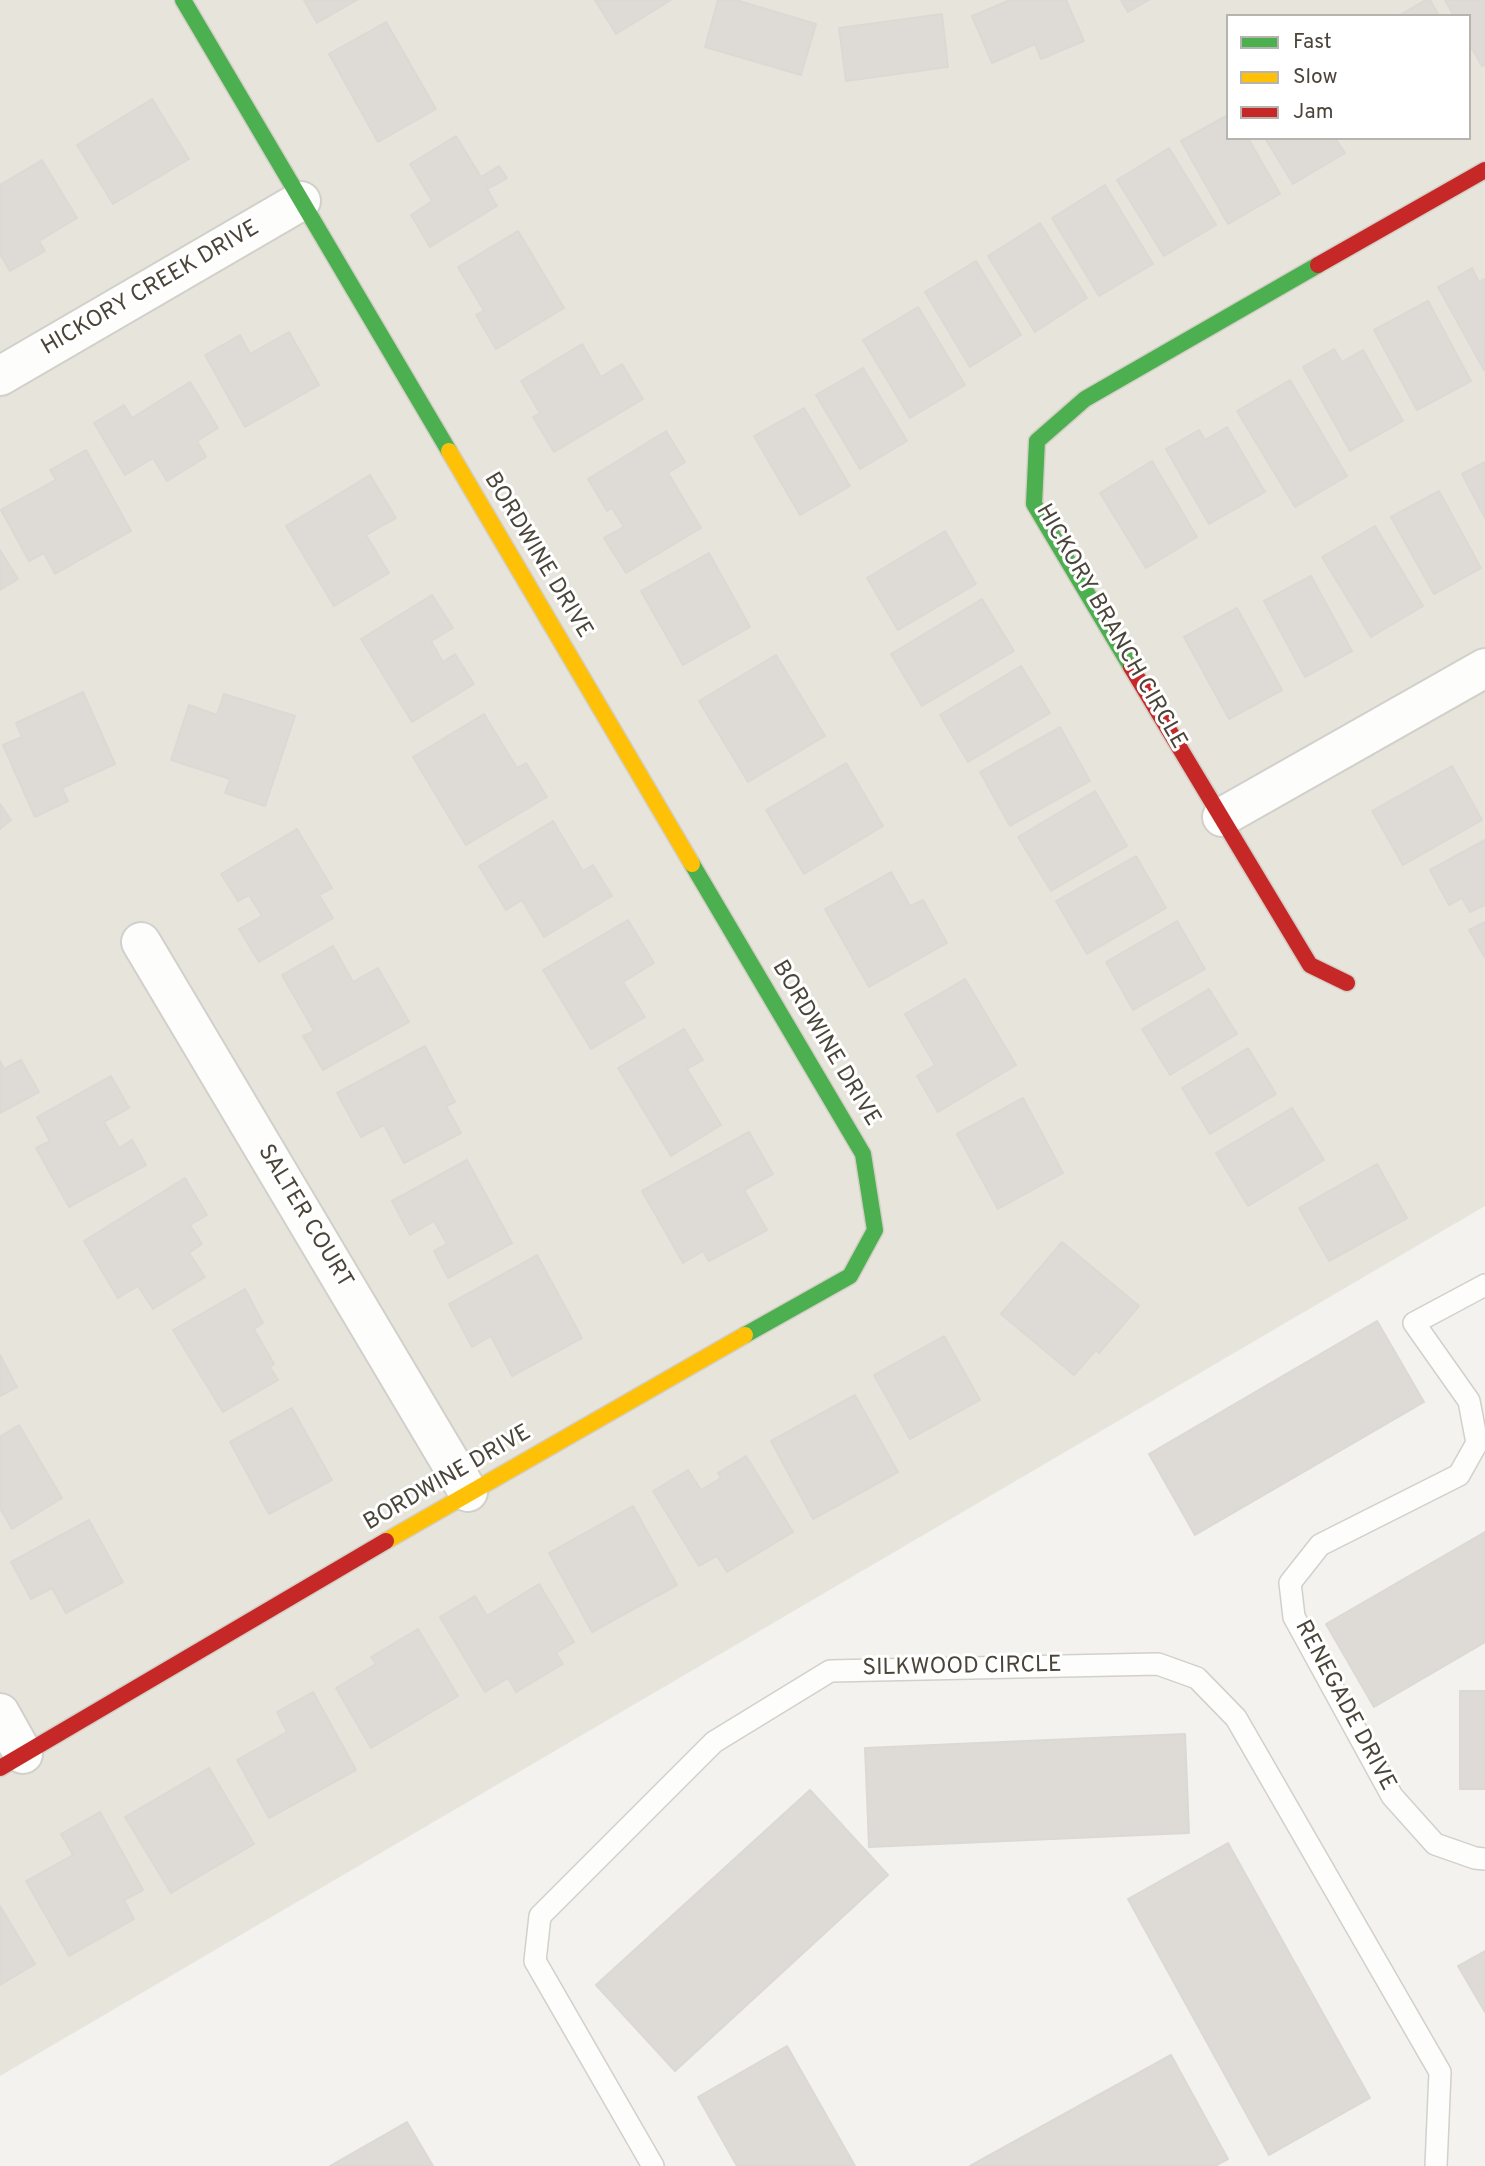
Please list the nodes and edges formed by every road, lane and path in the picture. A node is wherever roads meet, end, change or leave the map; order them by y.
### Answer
1 (183, 0) edge
2 (1485, 170) edge
3 (301, 201) junction
4 (0, 376) edge
5 (1485, 668) edge
6 (1222, 817) junction
7 (141, 942) dead end
8 (1347, 983) dead end
9 (1485, 1285) edge
10 (468, 1492) junction
11 (0, 1713) edge
12 (11, 1761) edge
13 (1485, 1858) edge
14 (653, 2166) edge
15 (1436, 2166) edge

1 - 3 street, BORDWINE DRIVE
2 - 6 street, HICKORY BRANCH CIRCLE
3 - 4 street, HICKORY CREEK DRIVE
3 - 10 street, BORDWINE DRIVE
5 - 6 street
6 - 8 street, HICKORY BRANCH CIRCLE
7 - 10 street, SALTER COURT
9 - 13 lane, RENEGADE DRIVE
10 - 12 street, BORDWINE DRIVE
11 - 12 street
14 - 15 lane, SILKWOOD CIRCLE

